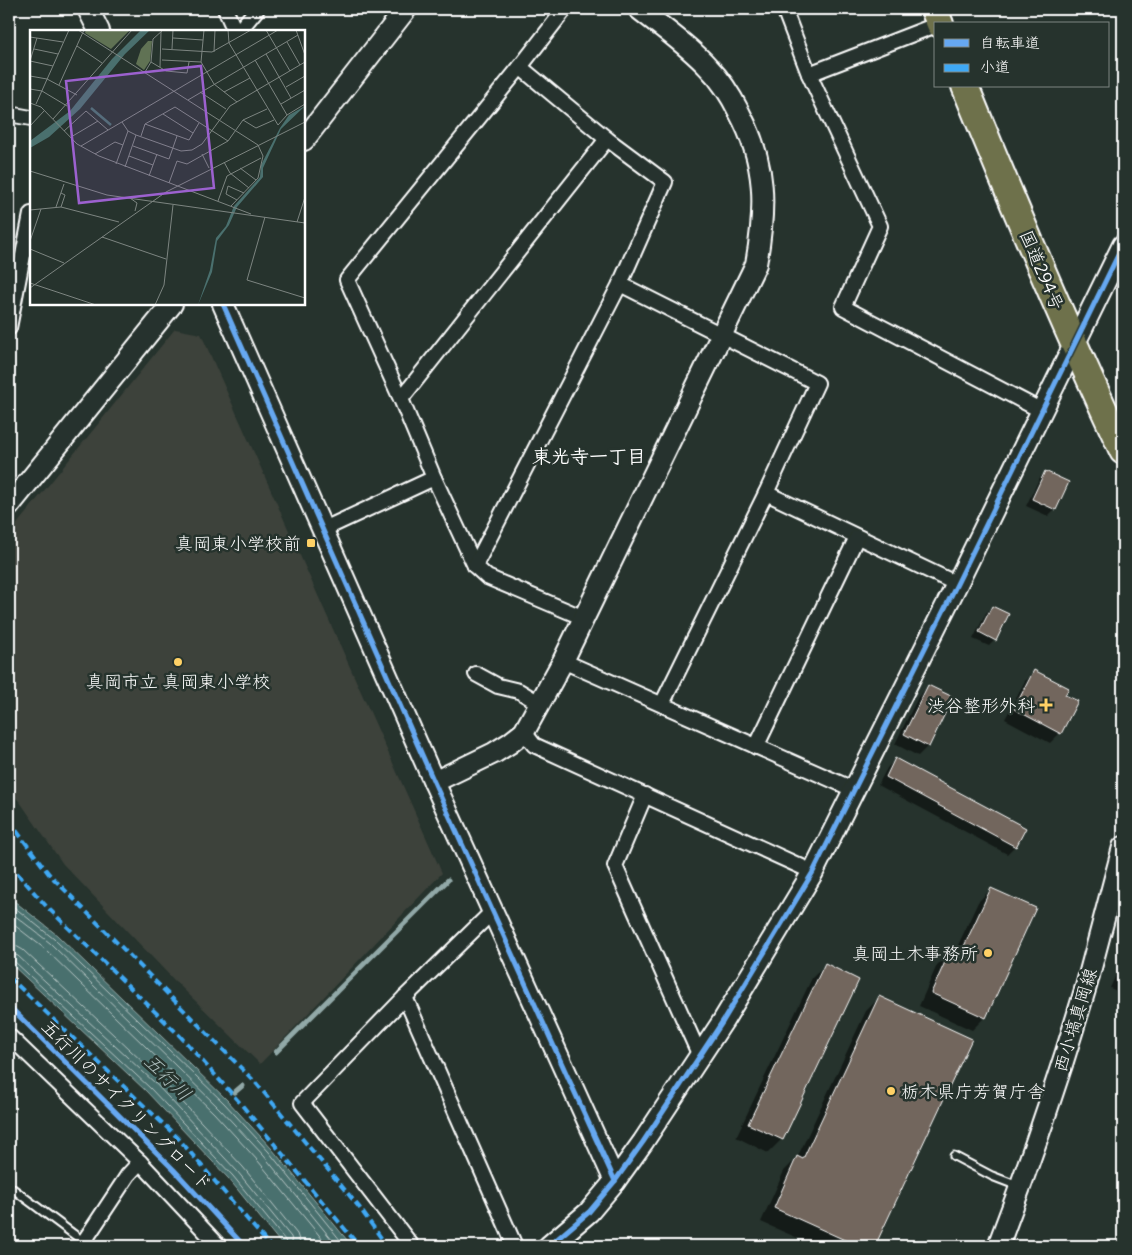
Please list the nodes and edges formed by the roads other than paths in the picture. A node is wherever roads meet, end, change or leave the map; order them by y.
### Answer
1 (88, 9) edge
2 (225, 9) edge
3 (257, 9) edge
4 (406, 9) edge
5 (565, 9) edge
6 (639, 9) edge
7 (784, 9) edge
8 (934, 9) edge
9 (939, 22) edge
10 (934, 27) edge
11 (98, 30) edge
12 (235, 30) edge
13 (240, 30) edge
14 (520, 68) junction
15 (809, 74) junction
16 (966, 88) edge
17 (9, 114) edge
18 (30, 118) edge
19 (305, 139) edge
20 (607, 139) junction
21 (30, 219) edge
22 (1123, 245) edge
23 (620, 284) junction
24 (171, 305) edge
25 (223, 305) edge
26 (9, 328) edge
27 (722, 337) junction
28 (1074, 346) junction
29 (401, 399) junction
30 (1042, 411) junction
31 (1121, 444) edge
32 (434, 478) junction
33 (766, 493) junction
34 (9, 506) edge
35 (322, 530) junction
36 (857, 537) junction
37 (475, 566) junction
38 (957, 584) junction
39 (584, 618) junction
40 (563, 661) junction
41 (476, 674) dead end
42 (539, 703) junction
43 (662, 704) junction
44 (524, 732) junction
45 (756, 747) junction
46 (434, 782) junction
47 (855, 790) junction
48 (645, 796) junction
49 (1123, 847) edge
50 (813, 872) junction
51 (492, 912) junction
52 (405, 997) junction
53 (9, 1036) edge
54 (700, 1056) junction
55 (954, 1156) dead end
56 (140, 1162) junction
57 (615, 1181) junction
58 (9, 1186) edge
59 (1021, 1187) junction
60 (83, 1244) edge
61 (219, 1246) edge
62 (412, 1246) edge
63 (515, 1246) edge
64 (549, 1246) edge
65 (998, 1246) edge

1 - 11 street
2 - 12 street
3 - 13 street
4 - 19 street
5 - 14 street
6 - 27 street
7 - 15 street
8 - 9 highway
10 - 15 street
14 - 20 street
14 - 29 street
15 - 30 street
16 - 28 highway, 国道294号
17 - 18 street
20 - 23 street
20 - 29 street
21 - 26 street
22 - 28 street
23 - 27 street
23 - 37 street
24 - 34 street
25 - 35 street
27 - 33 street
27 - 39 street
28 - 30 street
28 - 31 highway, 国道294号
29 - 32 street
30 - 38 street
32 - 35 street
32 - 37 street
33 - 36 street
33 - 43 street
35 - 46 street
36 - 38 street
36 - 45 street
37 - 39 street
38 - 47 street
39 - 40 street
40 - 42 street
40 - 43 street
41 - 42 street
42 - 44 street
43 - 45 street
44 - 46 street
44 - 48 street
45 - 47 street
46 - 51 street
47 - 50 street
48 - 50 street
48 - 54 street
49 - 59 street, 西小塙真岡線
50 - 54 street
51 - 52 street
51 - 57 street
52 - 62 street
52 - 63 street
53 - 56 street
54 - 57 street
55 - 59 lane
56 - 60 street
56 - 61 street
57 - 64 street
58 - 60 lane
59 - 65 street, 西小塙真岡線

